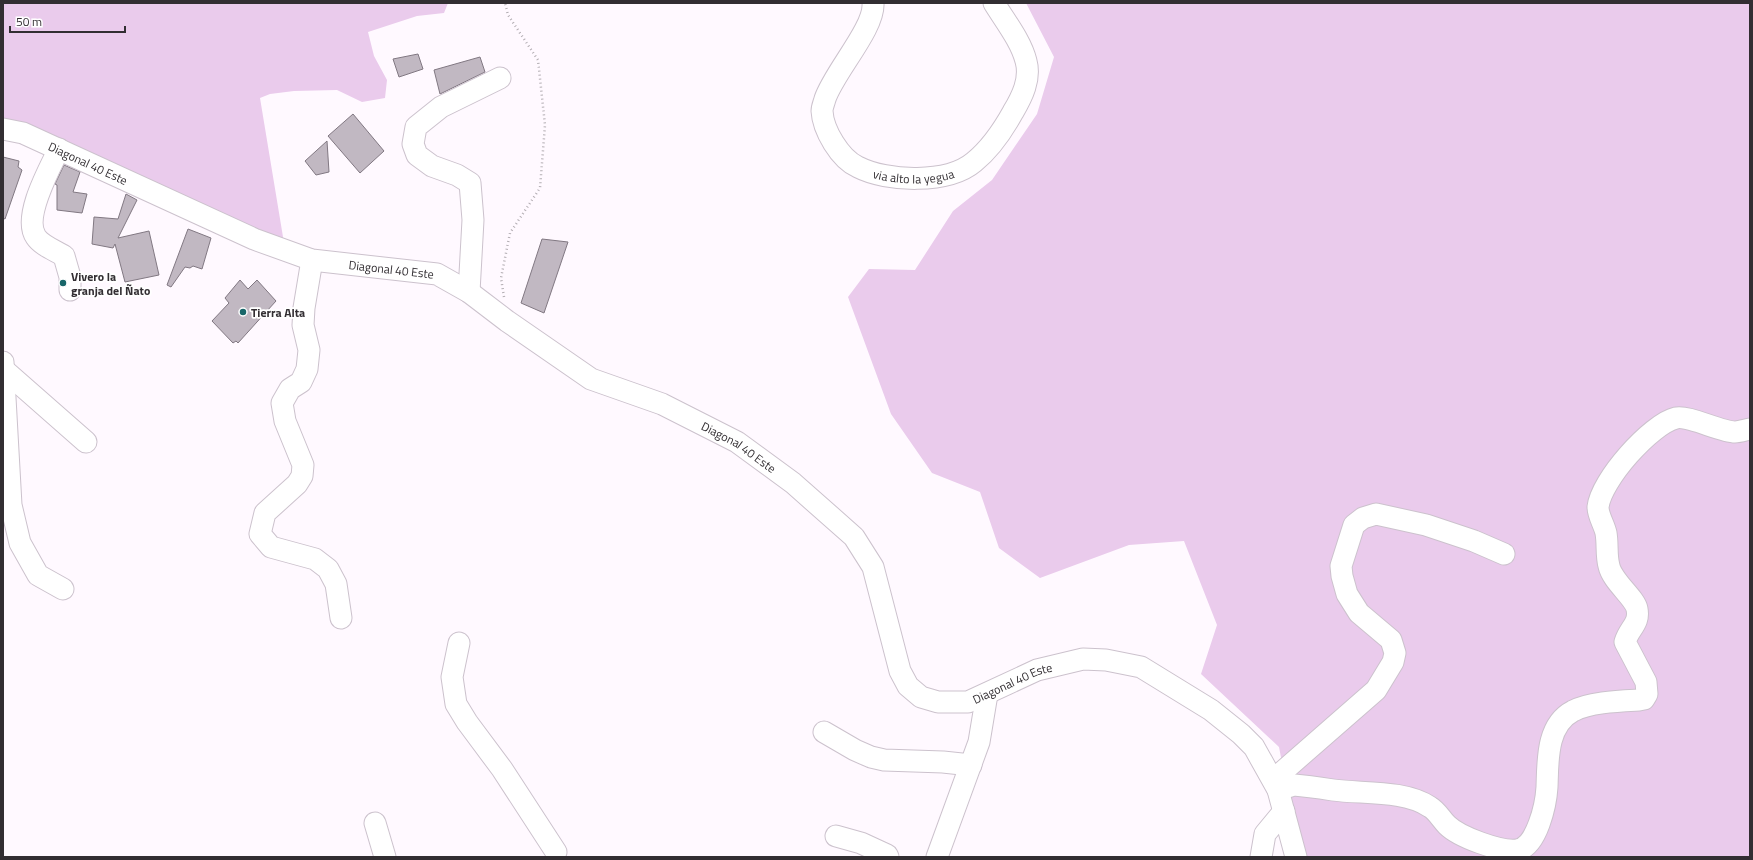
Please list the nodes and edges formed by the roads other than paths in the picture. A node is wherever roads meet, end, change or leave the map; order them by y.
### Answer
1 (873, 3) edge
2 (994, 3) edge
3 (500, 78) dead end
4 (3, 129) edge
5 (59, 149) junction
6 (312, 260) junction
7 (70, 290) dead end
8 (469, 292) junction
9 (3, 366) edge
10 (1750, 429) edge
11 (86, 442) dead end
12 (1504, 554) dead end
13 (63, 589) dead end
14 (341, 618) dead end
15 (459, 643) dead end
16 (987, 694) junction
17 (824, 732) dead end
18 (971, 765) junction
19 (1275, 785) junction
20 (1284, 811) junction
21 (375, 823) dead end
22 (836, 836) dead end
23 (555, 855) edge
24 (384, 857) edge
25 (888, 857) edge
26 (937, 857) edge
27 (1261, 857) edge
28 (1296, 857) edge

1 - 2 street, via alto la yegua
3 - 8 street
4 - 5 street, Diagonal 40 Este
5 - 6 street, Diagonal 40 Este
5 - 7 street
6 - 8 street, Diagonal 40 Este
6 - 14 street
8 - 16 street, Diagonal 40 Este
9 - 11 street
9 - 13 street
10 - 19 street
12 - 19 street
15 - 23 street
16 - 18 street
16 - 19 street, Diagonal 40 Este
17 - 18 street
18 - 26 street
19 - 20 street, Diagonal 40 Este
20 - 27 street
20 - 28 street, Diagonal 40 Este
21 - 24 street
22 - 25 street

